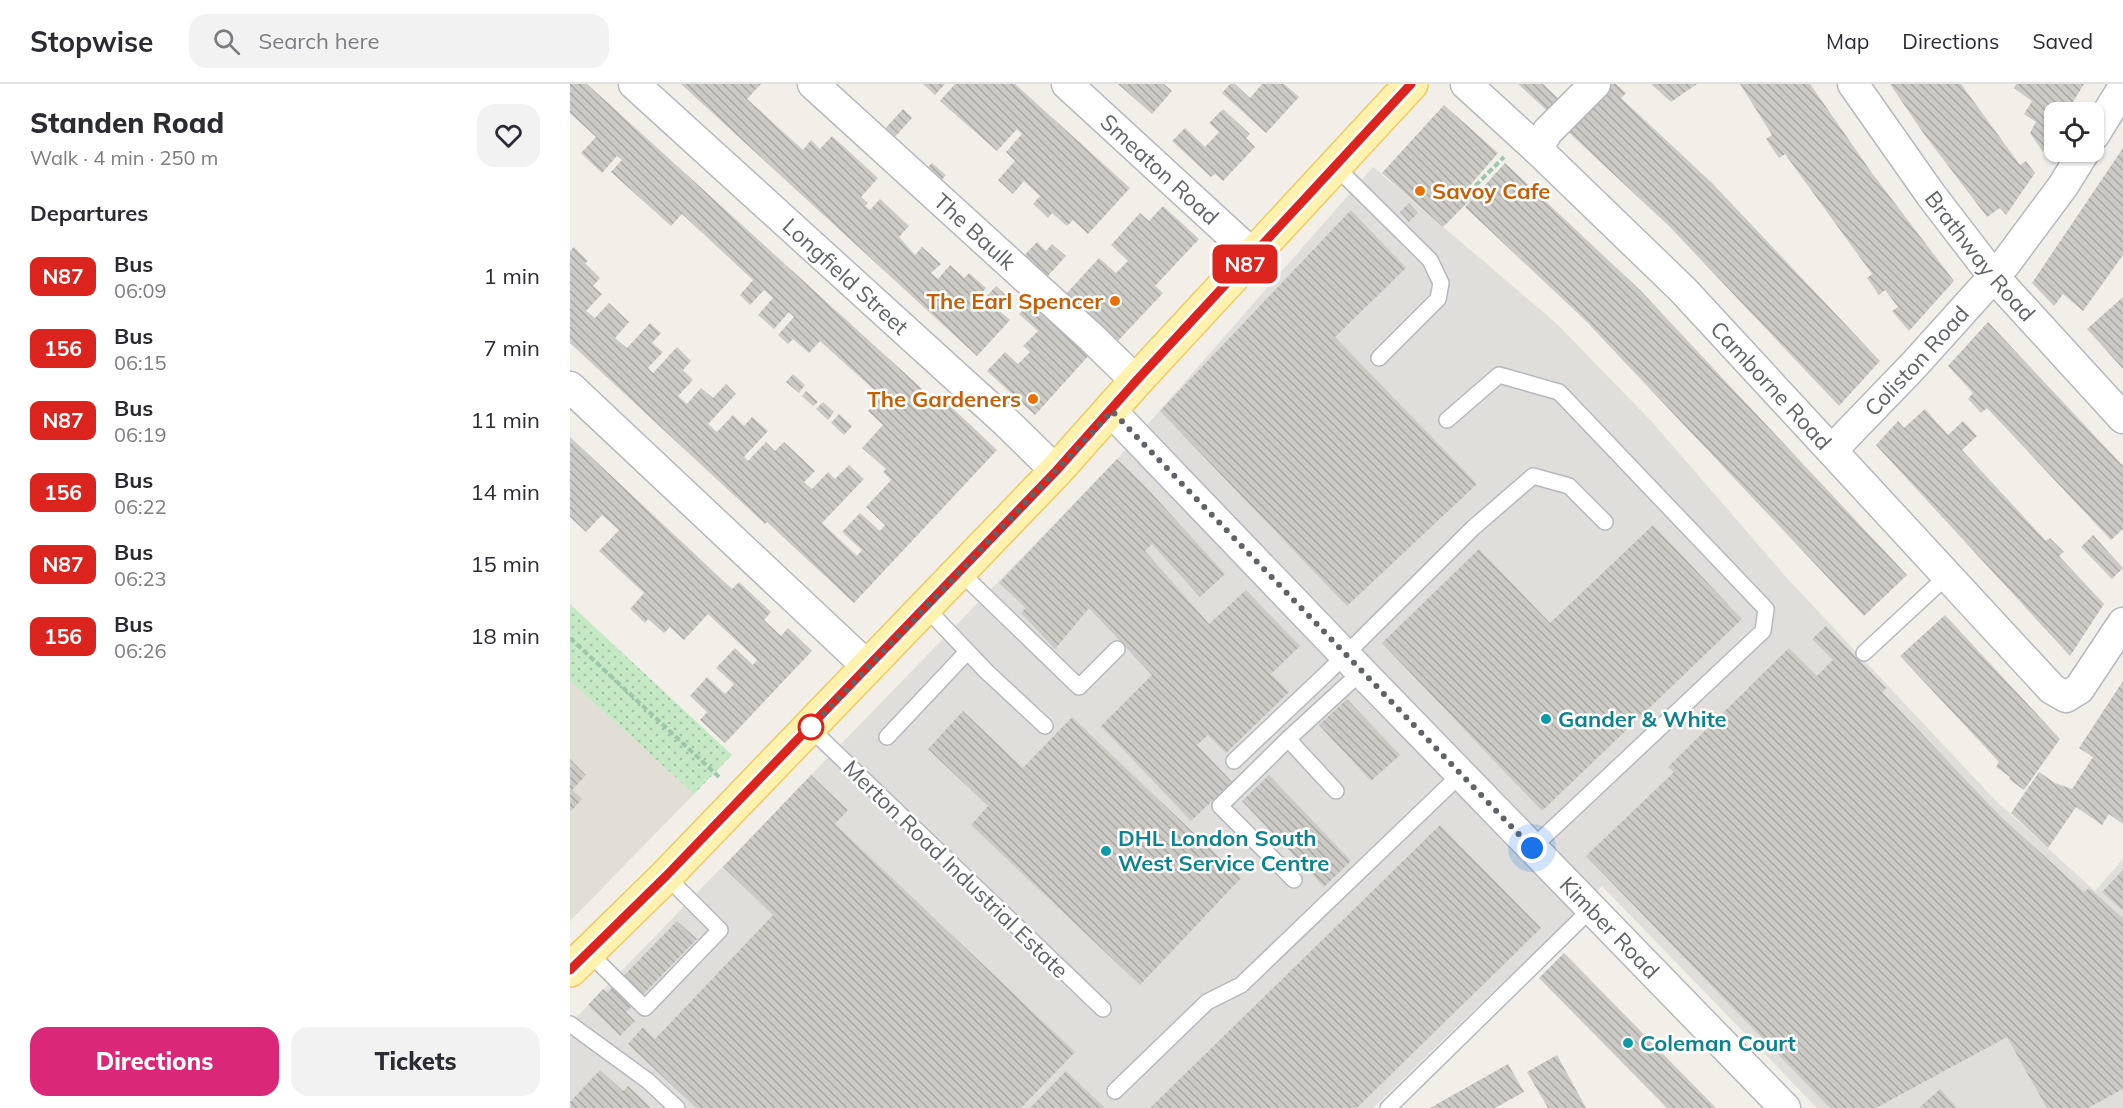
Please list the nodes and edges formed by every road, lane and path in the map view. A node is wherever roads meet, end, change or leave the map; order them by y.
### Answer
1 (633, 84) edge
2 (813, 84) edge
3 (1067, 84) edge
4 (1411, 84) edge
5 (1466, 84) edge
6 (1595, 84) edge
7 (1853, 84) edge
8 (2123, 88) edge
9 (2104, 119) edge
10 (1531, 143) junction
11 (2078, 162) edge
12 (1336, 167) junction
13 (1469, 192) dead end
14 (1253, 255) junction
15 (1994, 277) junction
16 (1379, 358) dead end
17 (1136, 381) junction
18 (570, 387) edge
19 (1112, 411) junction
20 (2123, 418) edge
21 (1447, 420) dead end
22 (1832, 450) junction
23 (1056, 471) junction
24 (1605, 522) dead end
25 (960, 572) junction
26 (1947, 576) junction
27 (926, 608) junction
28 (2123, 623) edge
29 (570, 639) edge
30 (1117, 649) dead end
31 (967, 652) junction
32 (1864, 653) dead end
33 (1353, 663) junction
34 (868, 667) junction
35 (1045, 726) dead end
36 (810, 728) junction
37 (887, 738) dead end
38 (1288, 739) junction
39 (1234, 761) dead end
40 (1461, 774) junction
41 (1336, 790) dead end
42 (741, 798) junction
43 (1532, 848) junction
44 (666, 876) junction
45 (1294, 880) dead end
46 (1592, 908) junction
47 (579, 961) edge
48 (1103, 1009) dead end
49 (570, 1024) edge
50 (1115, 1091) dead end
51 (677, 1108) edge
52 (1388, 1108) edge
53 (1785, 1108) edge

1 - 23 street, Longfield Street
2 - 17 street, The Baulk
3 - 14 street, Smeaton Road
4 - 12 main road
5 - 10 street, Camborne Road
6 - 10 street
7 - 15 street, Brathway Road
8 - 9 street
10 - 13 path
10 - 22 street, Camborne Road
11 - 15 street, Coliston Road
12 - 14 main road
12 - 16 lane
14 - 17 main road
15 - 20 street, Brathway Road
15 - 22 street, Coliston Road
17 - 19 main road
18 - 34 street
19 - 23 main road
19 - 33 street, Kimber Road
21 - 43 lane
22 - 26 street, Camborne Road
23 - 25 main road
24 - 33 lane
25 - 27 main road
25 - 30 lane
26 - 28 street, Camborne Road
26 - 32 lane
27 - 31 lane
27 - 34 main road
29 - 42 path
31 - 35 lane
31 - 37 lane
33 - 38 lane
33 - 39 lane
33 - 40 street, Kimber Road
34 - 36 main road
36 - 42 main road
36 - 48 lane, Merton Road Industrial Estate
38 - 41 lane
38 - 45 lane
40 - 43 street, Kimber Road
40 - 50 lane
42 - 44 main road
43 - 46 street, Kimber Road
44 - 47 main road
44 - 47 lane
46 - 52 lane
46 - 53 street, Kimber Road
49 - 51 lane

